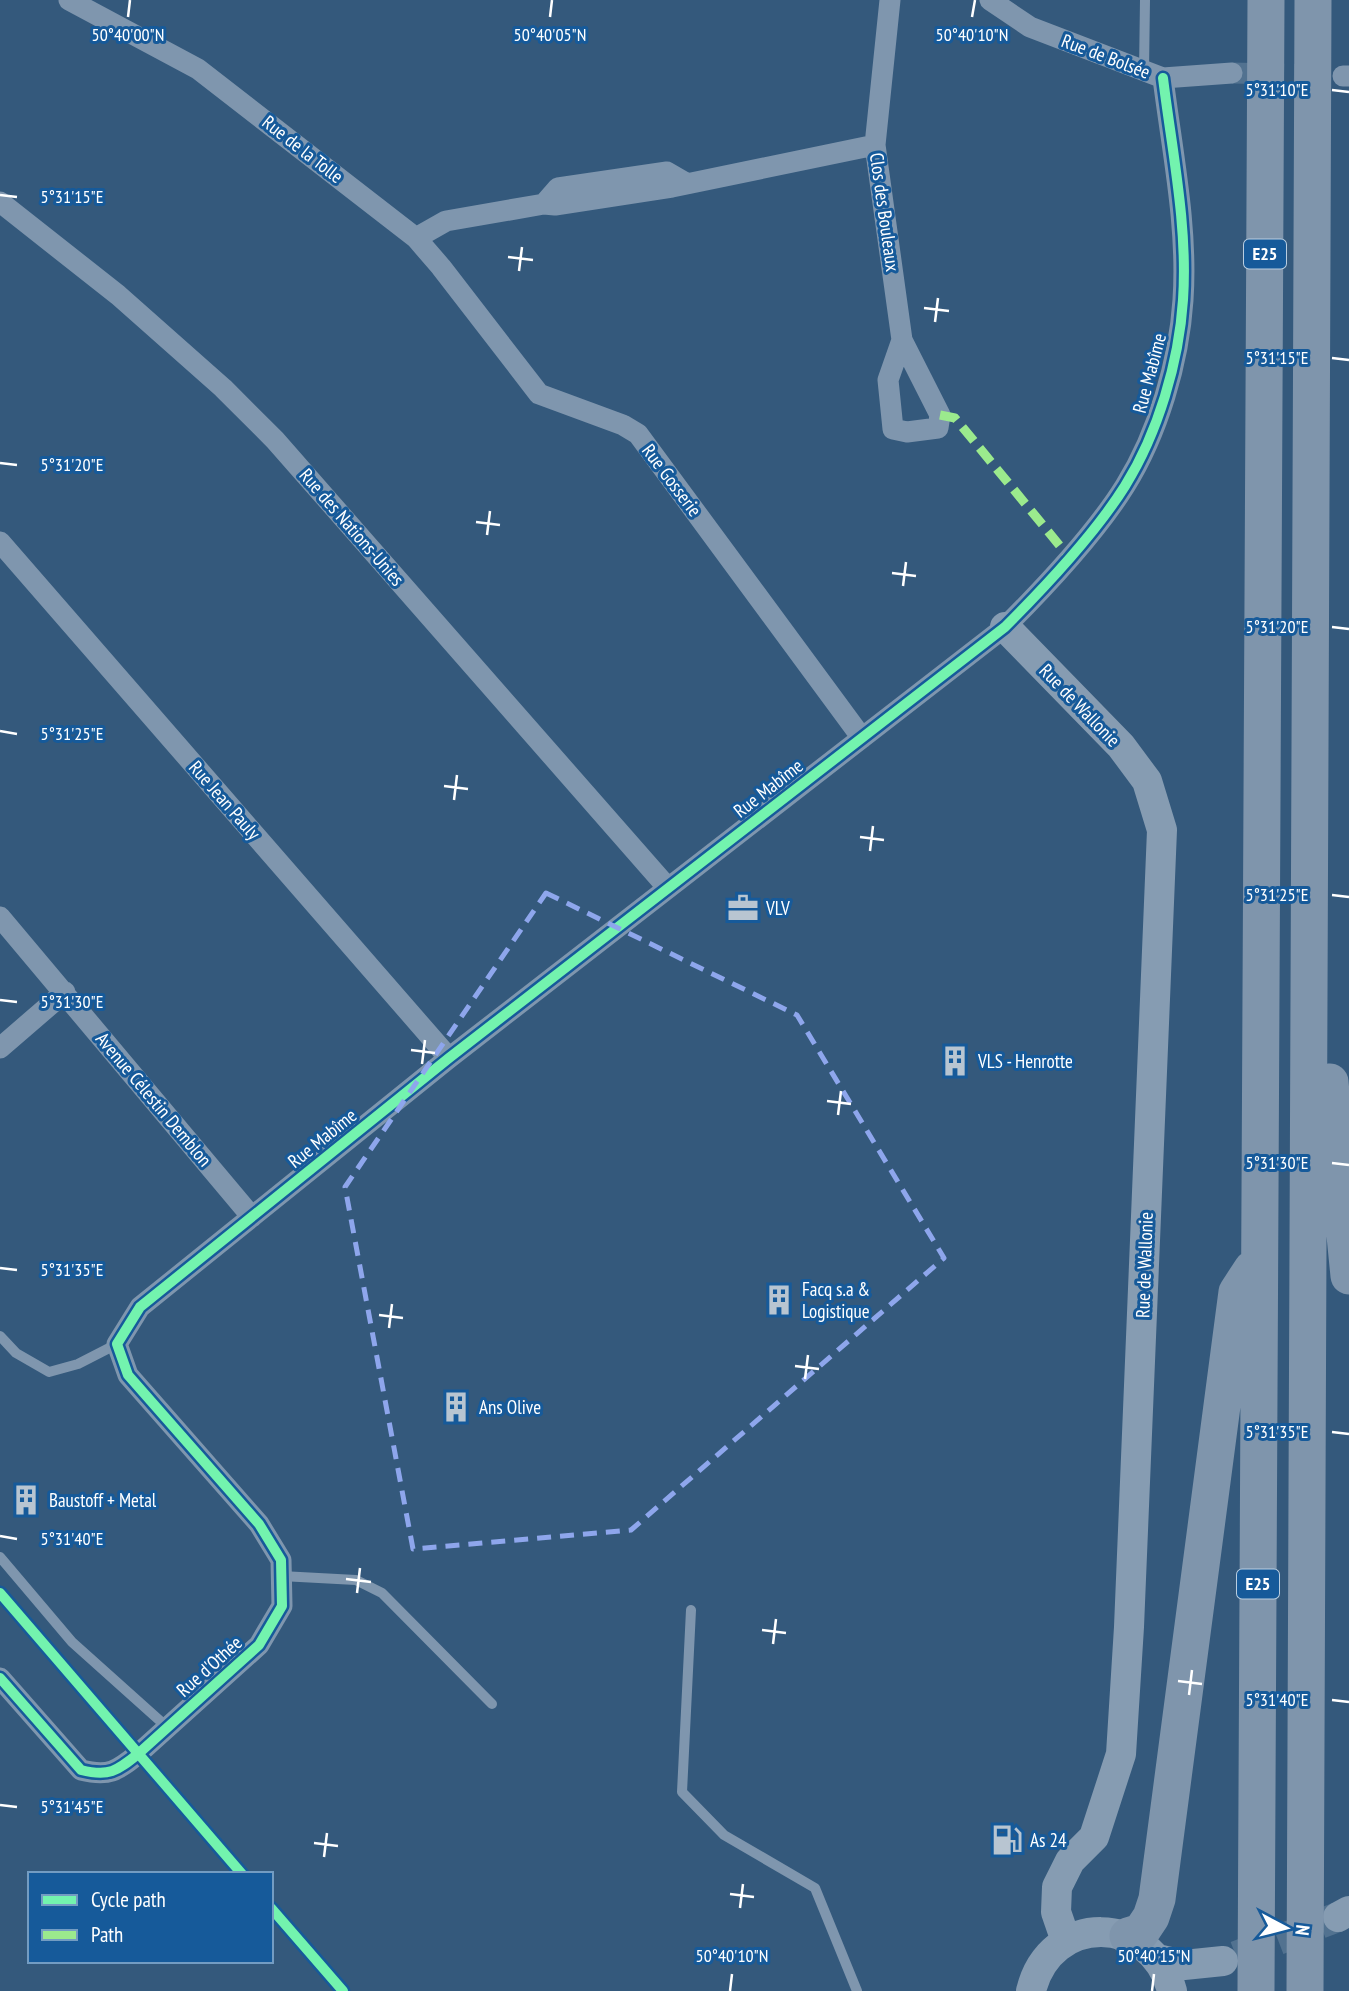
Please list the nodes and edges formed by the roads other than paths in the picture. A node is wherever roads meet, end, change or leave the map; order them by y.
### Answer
1 (68, 0) edge
2 (890, 0) edge
3 (990, 0) edge
4 (1145, 0) edge
5 (1266, 0) edge
6 (1313, 0) edge
7 (1232, 73) tunnel mouth
8 (1154, 74) junction
9 (875, 145) junction
10 (0, 202) edge
11 (416, 238) junction
12 (902, 340) dead end
13 (0, 542) edge
14 (1311, 624) junction
15 (1005, 627) junction
16 (862, 738) junction
17 (668, 888) junction
18 (0, 917) edge
19 (65, 992) junction
20 (0, 1048) edge
21 (449, 1058) junction
22 (252, 1217) junction
23 (1260, 1256) junction
24 (1349, 1276) edge
25 (0, 1336) edge
26 (117, 1344) junction
27 (0, 1557) edge
28 (281, 1576) junction
29 (691, 1610) dead end
30 (0, 1678) edge
31 (492, 1703) dead end
32 (168, 1728) junction
33 (1349, 1911) edge
34 (1349, 1917) edge
35 (1128, 1937) junction
36 (1066, 1941) junction
37 (1158, 1959) junction
38 (857, 1991) edge
39 (1031, 1991) edge
40 (1172, 1991) edge
41 (1187, 1991) edge
42 (1256, 1991) edge
43 (1306, 1991) edge

1 - 11 street, Rue de la Tolle
2 - 9 street, Clos des Bouleaux
3 - 8 street, Rue de Bolsée
4 - 8 lane
5 - 23 highway, E25
6 - 14 highway, E25
7 - 8 street, Rue de Bolsée
8 - 15 street, Rue Mabîme
9 - 11 street
9 - 12 street, Clos des Bouleaux
10 - 17 street, Rue des Nations-Unies
11 - 16 street, Rue Gosserie
13 - 21 street, Rue Jean Pauly
14 - 24 highway
14 - 43 highway, E25
15 - 16 street, Rue Mabîme
15 - 36 street, Rue de Wallonie
16 - 17 street, Rue Mabîme
17 - 21 street, Rue Mabîme
18 - 19 street, Avenue Célestin Demblon
19 - 20 street
19 - 22 street, Avenue Célestin Demblon
21 - 22 street, Rue Mabîme
22 - 26 street, Rue Mabîme
23 - 35 highway
23 - 42 highway, E25
25 - 26 lane
26 - 28 street, Rue d'Othée
27 - 32 lane
28 - 31 lane
28 - 32 street, Rue d'Othée
29 - 38 lane
30 - 32 street, Rue d'Othée
33 - 34 street
35 - 36 street
35 - 37 street
36 - 39 street
37 - 40 street
37 - 41 street

